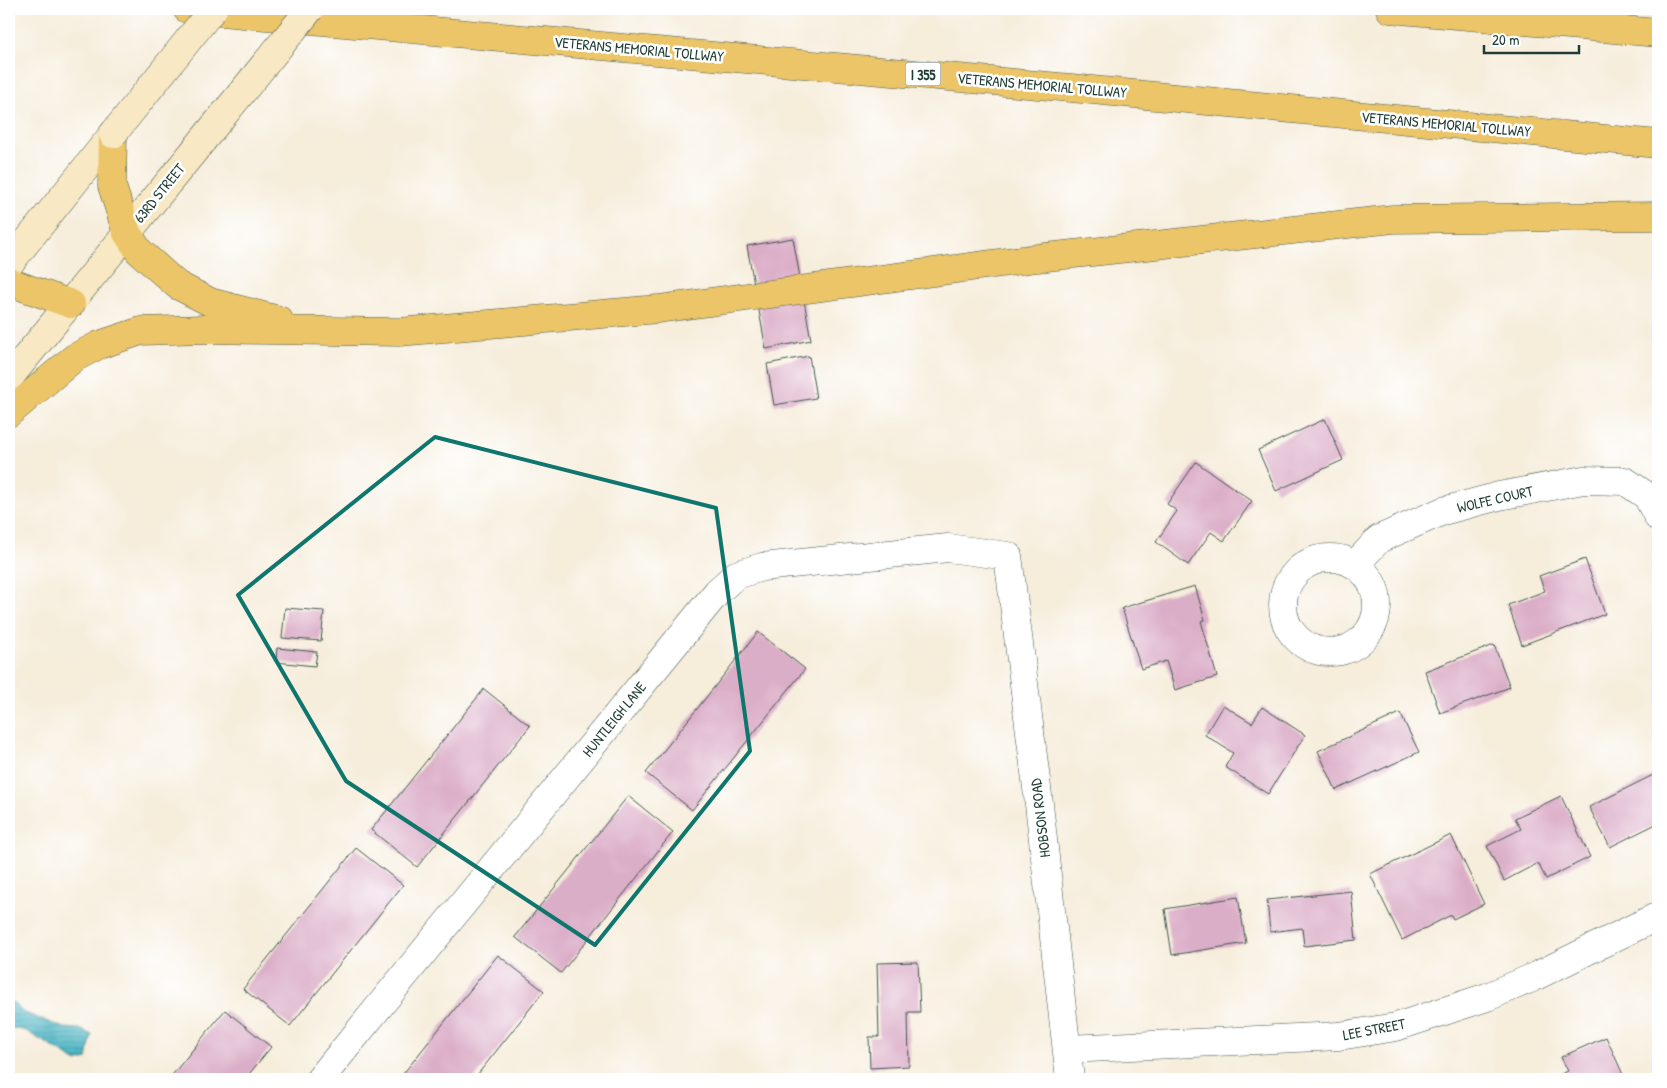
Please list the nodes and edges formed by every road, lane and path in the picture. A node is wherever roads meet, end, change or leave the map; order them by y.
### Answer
1 (187, 9) edge
2 (213, 9) edge
3 (310, 9) edge
4 (1390, 9) edge
5 (1658, 33) edge
6 (113, 134) junction
7 (1658, 144) edge
8 (1658, 216) edge
9 (127, 233) junction
10 (9, 264) edge
11 (9, 282) edge
12 (71, 304) junction
13 (321, 331) junction
14 (9, 378) edge
15 (9, 413) edge
16 (1653, 506) edge
17 (1008, 556) joint
18 (1356, 565) dead end
19 (1658, 916) edge
20 (1068, 1049) junction
21 (320, 1079) edge
22 (1070, 1079) edge

1 - 7 highway, VETERANS MEMORIAL TOLLWAY / I 355
2 - 6 main road, bridge
3 - 9 main road, 63RD STREET, bridge
4 - 5 highway
6 - 9 highway
6 - 10 main road
8 - 13 highway
9 - 12 main road, 63RD STREET
9 - 13 highway
11 - 12 highway
12 - 14 main road, 63RD STREET
13 - 15 highway
16 - 18 street, WOLFE COURT
17 - 20 street, HOBSON ROAD
17 - 21 street, HUNTLEIGH LANE
19 - 20 street, LEE STREET
20 - 22 street, HOBSON ROAD

